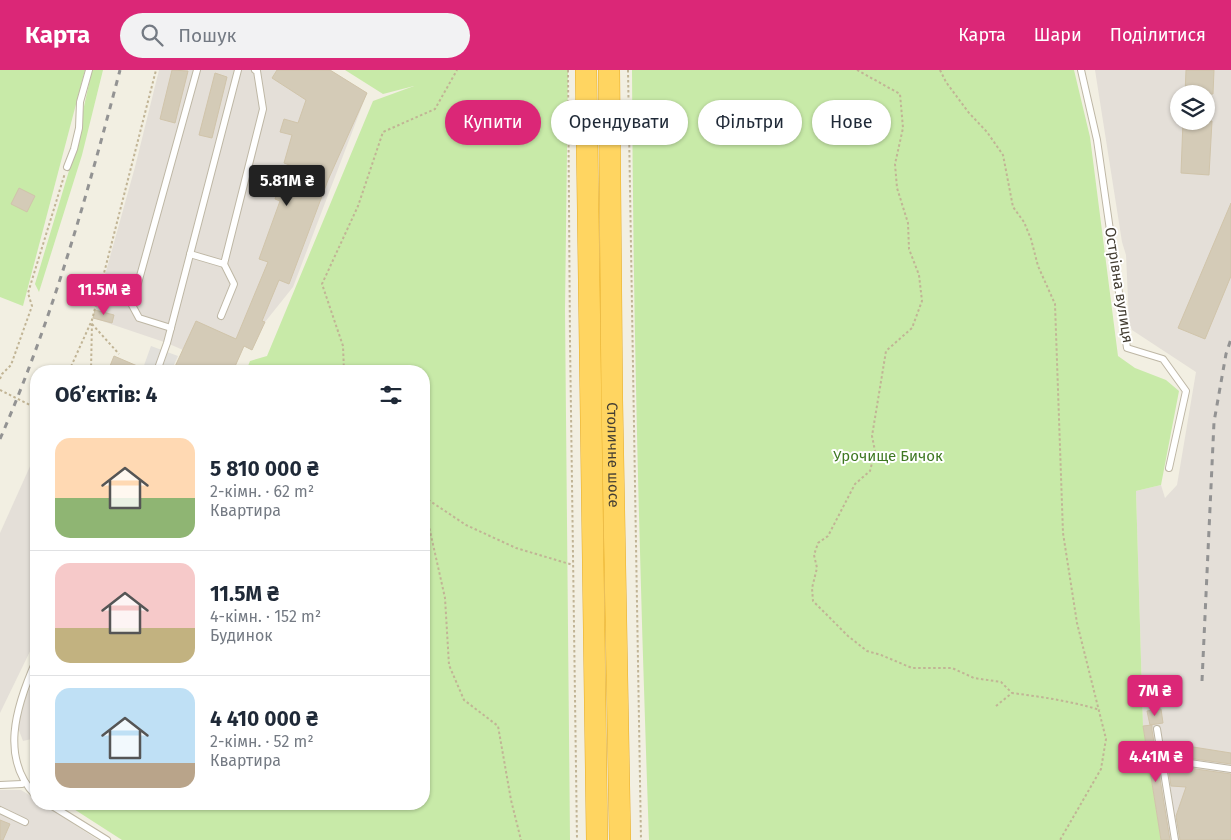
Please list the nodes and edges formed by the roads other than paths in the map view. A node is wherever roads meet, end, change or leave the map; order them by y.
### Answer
1 (89, 70) edge
2 (197, 70) edge
3 (238, 70) edge
4 (255, 70) edge
5 (586, 70) edge
6 (609, 70) edge
7 (1081, 70) edge
8 (66, 167) road end
9 (190, 254) junction
10 (224, 264) junction
11 (221, 316) dead end
12 (171, 328) junction
13 (159, 365) edge
14 (1169, 468) dead end
15 (30, 675) edge
16 (8, 729) dead end
17 (1157, 729) dead end
18 (1162, 759) junction
19 (1231, 768) edge
20 (14, 775) dead end
21 (22, 784) junction
22 (0, 785) edge
23 (30, 791) edge
24 (0, 810) edge
25 (59, 810) edge
26 (26, 822) dead end
27 (107, 840) edge
28 (597, 840) edge
29 (620, 840) edge
30 (1175, 840) edge

1 - 8 lane
2 - 12 lane
3 - 9 lane
4 - 10 lane
5 - 28 highway, Столичне шосе
6 - 29 highway, Столичне шосе
7 - 14 lane, Острівна вулиця
9 - 10 lane
9 - 12 lane
10 - 11 lane
12 - 13 lane
15 - 16 lane
17 - 18 lane
18 - 19 lane
18 - 30 lane
20 - 21 lane
21 - 22 lane
21 - 23 lane
24 - 26 lane
25 - 27 lane

